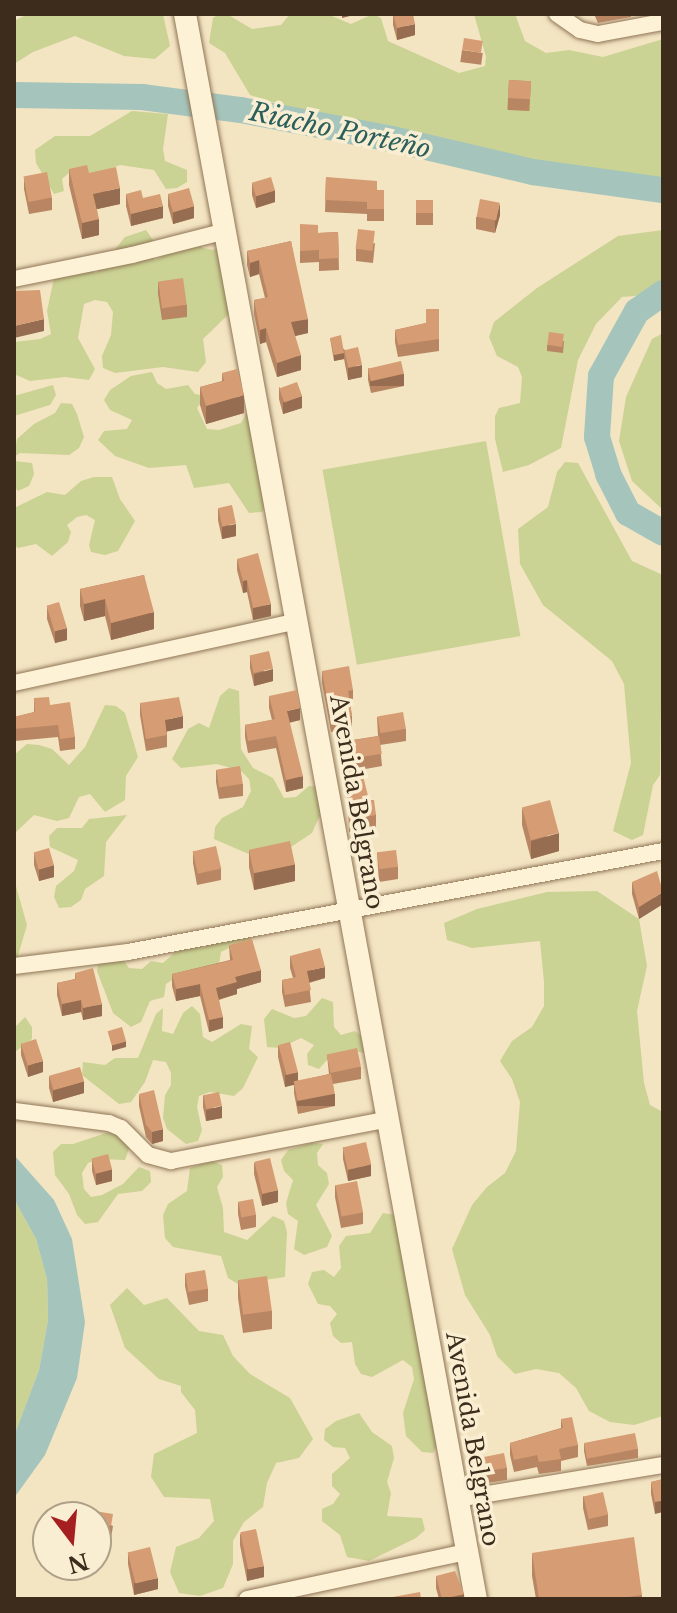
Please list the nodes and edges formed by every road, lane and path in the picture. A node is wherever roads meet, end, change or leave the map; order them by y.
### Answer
1 (185, 14) edge
2 (557, 14) edge
3 (663, 22) edge
4 (226, 231) junction
5 (14, 279) edge
6 (298, 621) junction
7 (14, 683) edge
8 (663, 851) edge
9 (350, 909) junction
10 (14, 966) edge
11 (15, 1111) edge
12 (389, 1119) junction
13 (663, 1465) edge
14 (457, 1499) junction
15 (467, 1552) junction
16 (247, 1599) edge
17 (476, 1599) edge

1 - 4 street, Avenida Belgrano
2 - 3 street
4 - 5 street
4 - 6 street, Avenida Belgrano
6 - 7 street
6 - 9 street, Avenida Belgrano
8 - 9 street
9 - 10 street
9 - 12 street, Avenida Belgrano
11 - 12 street
12 - 14 street, Avenida Belgrano
13 - 14 street
14 - 15 street, Avenida Belgrano
15 - 16 street
15 - 17 street, Avenida Belgrano

